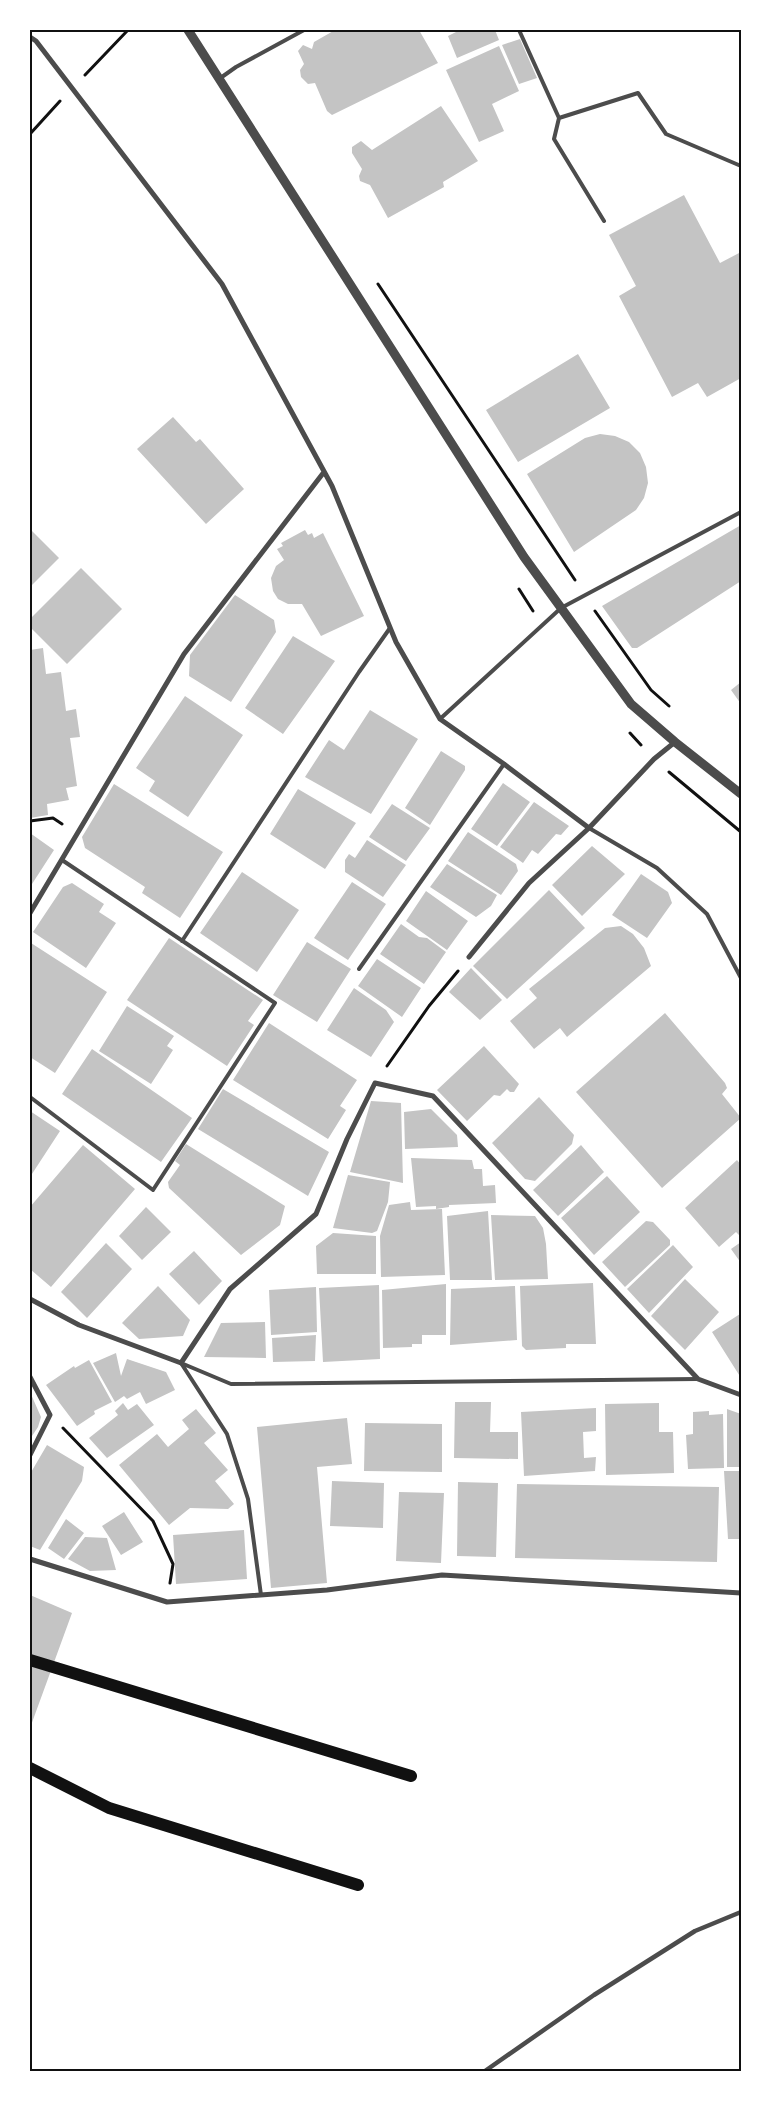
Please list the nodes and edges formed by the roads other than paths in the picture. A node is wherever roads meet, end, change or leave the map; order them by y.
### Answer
1 (188, 30) edge
2 (304, 30) edge
3 (519, 30) edge
4 (30, 37) edge
5 (219, 79) junction
6 (559, 118) junction
7 (741, 166) edge
8 (604, 221) dead end
9 (324, 472) junction
10 (741, 512) edge
11 (562, 608) junction
12 (390, 628) junction
13 (440, 719) junction
14 (675, 742) junction
15 (504, 764) junction
16 (741, 794) edge
17 (589, 828) junction
18 (62, 860) junction
19 (30, 912) edge
20 (182, 941) junction
21 (470, 957) road end
22 (359, 969) dead end
23 (741, 978) edge
24 (30, 1098) edge
25 (30, 1299) edge
26 (181, 1363) junction
27 (30, 1377) edge
28 (698, 1378) junction
29 (741, 1395) edge
30 (30, 1455) edge
31 (30, 1559) edge
32 (741, 1593) edge
33 (260, 1595) junction
34 (30, 1660) edge
35 (30, 1768) edge
36 (411, 1776) dead end
37 (358, 1885) dead end
38 (741, 1912) edge
39 (484, 2071) edge

1 - 5 street
2 - 5 lane
3 - 6 lane
4 - 9 street
5 - 11 street
6 - 7 lane
6 - 8 lane
9 - 12 street
9 - 18 street
10 - 11 lane
11 - 13 lane
11 - 14 street
12 - 13 street
12 - 20 lane
13 - 15 street
14 - 16 street
14 - 17 street
15 - 17 street
15 - 22 lane
17 - 21 street
17 - 23 lane
18 - 19 street
18 - 20 lane
20 - 24 lane
25 - 26 street
26 - 28 lane
26 - 28 street
26 - 33 lane
27 - 30 street
28 - 29 street
31 - 33 street
32 - 33 street
34 - 36 main road
35 - 37 main road
38 - 39 street

